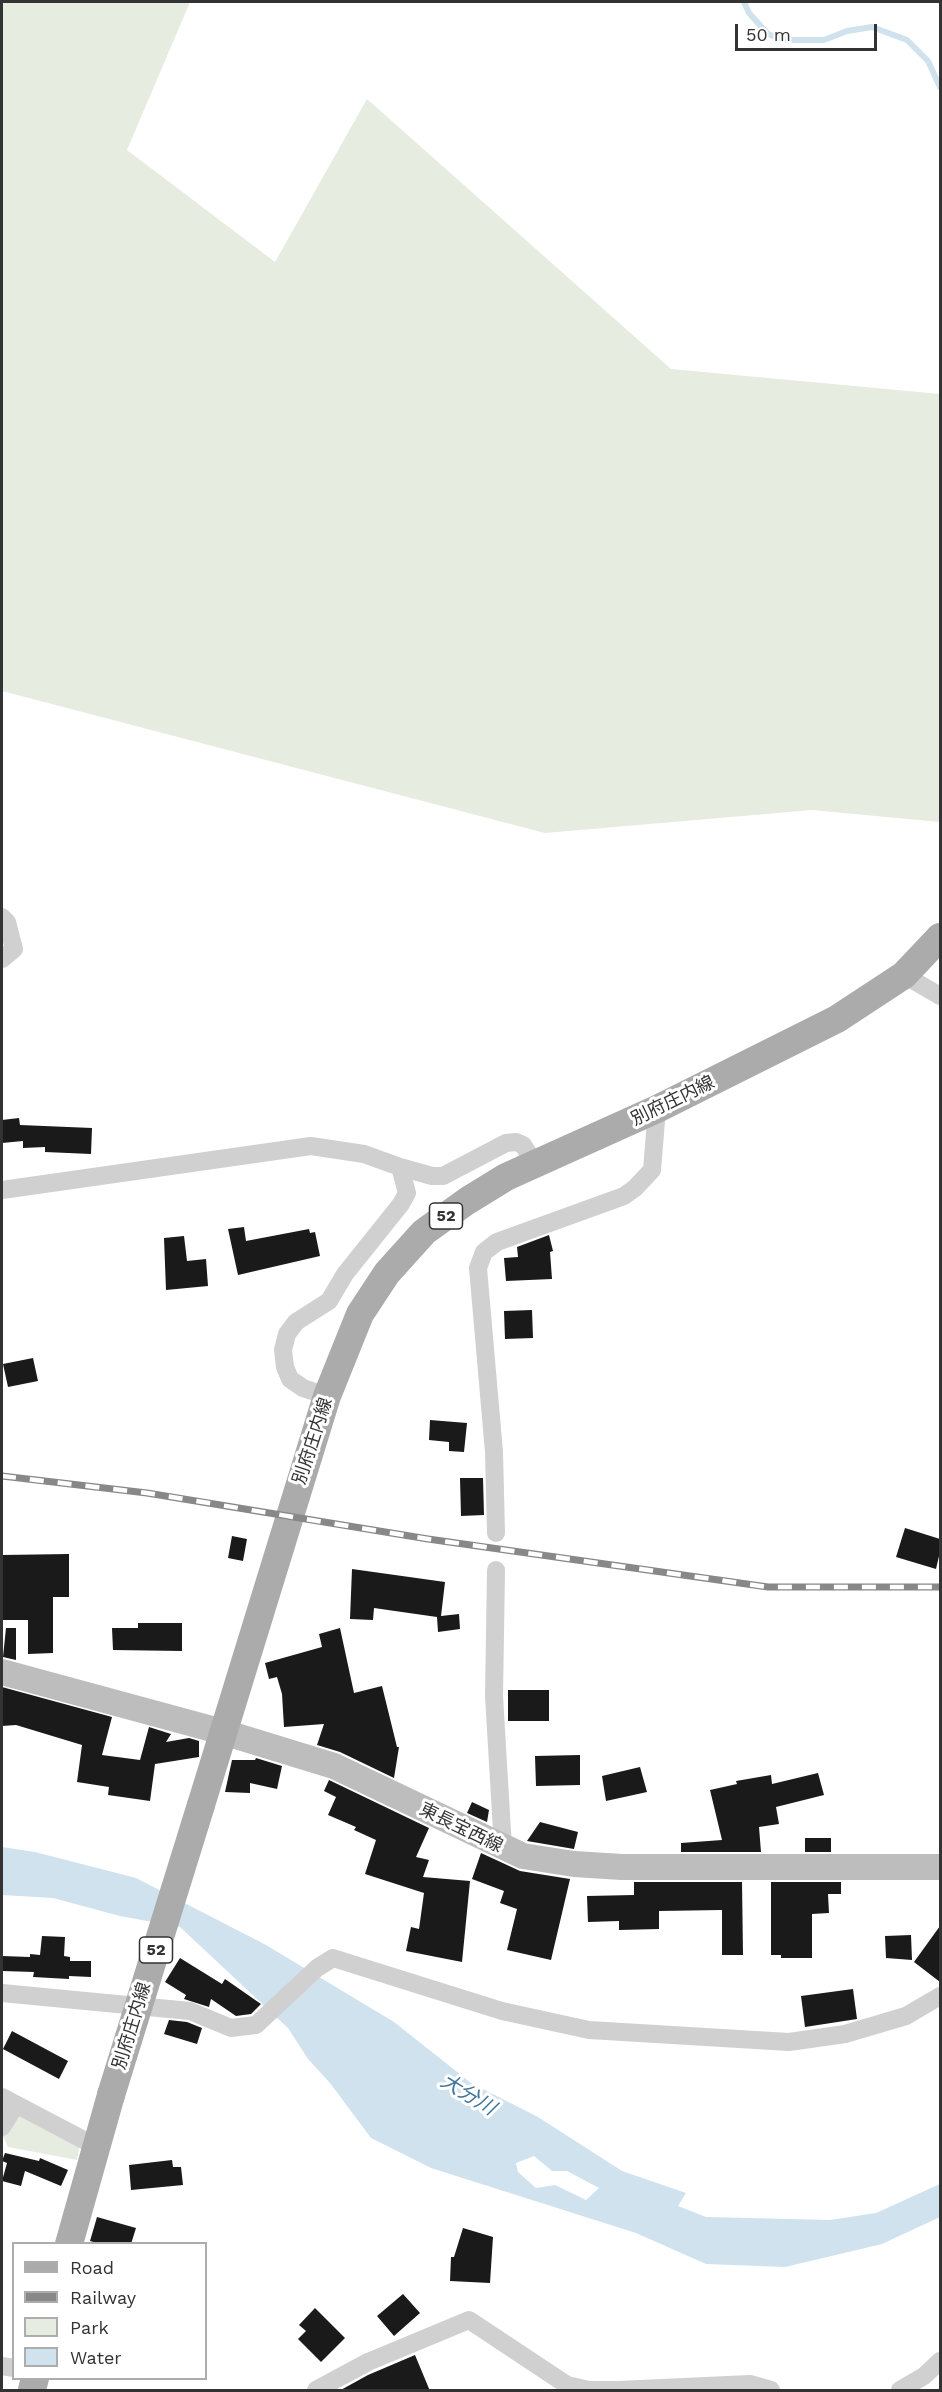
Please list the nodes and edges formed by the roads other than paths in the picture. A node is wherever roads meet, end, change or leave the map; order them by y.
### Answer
1 (2, 917) edge
2 (940, 937) edge
3 (2, 959) edge
4 (904, 975) junction
5 (940, 996) edge
6 (657, 1109) junction
7 (535, 1164) junction
8 (400, 1167) junction
9 (2, 1190) edge
10 (327, 1396) junction
11 (496, 1533) dead end
12 (496, 1570) dead end
13 (2, 1672) edge
14 (223, 1732) junction
15 (503, 1848) junction
16 (940, 1867) edge
17 (2, 1993) edge
18 (940, 1996) edge
19 (8, 2102) edge
20 (2, 2127) edge
21 (95, 2146) junction
22 (70, 2242) edge
23 (940, 2361) edge
24 (316, 2391) edge
25 (771, 2391) edge
26 (900, 2391) edge

1 - 3 street
2 - 4 main road, 別府庄内線 / 52
4 - 5 street
4 - 6 main road, 別府庄内線 / 52
6 - 7 main road, 別府庄内線 / 52
6 - 11 street
7 - 8 street
7 - 10 main road, 別府庄内線 / 52
8 - 9 street
8 - 10 street
10 - 14 main road, 別府庄内線 / 52
12 - 15 street
13 - 14 main road, 東長宝西線
14 - 15 main road, 東長宝西線
14 - 21 main road, 別府庄内線 / 52, bridge
15 - 16 main road, 東長宝西線
17 - 18 street
19 - 20 street
19 - 21 street
21 - 22 main road, 別府庄内線 / 52
23 - 26 street
24 - 25 street

